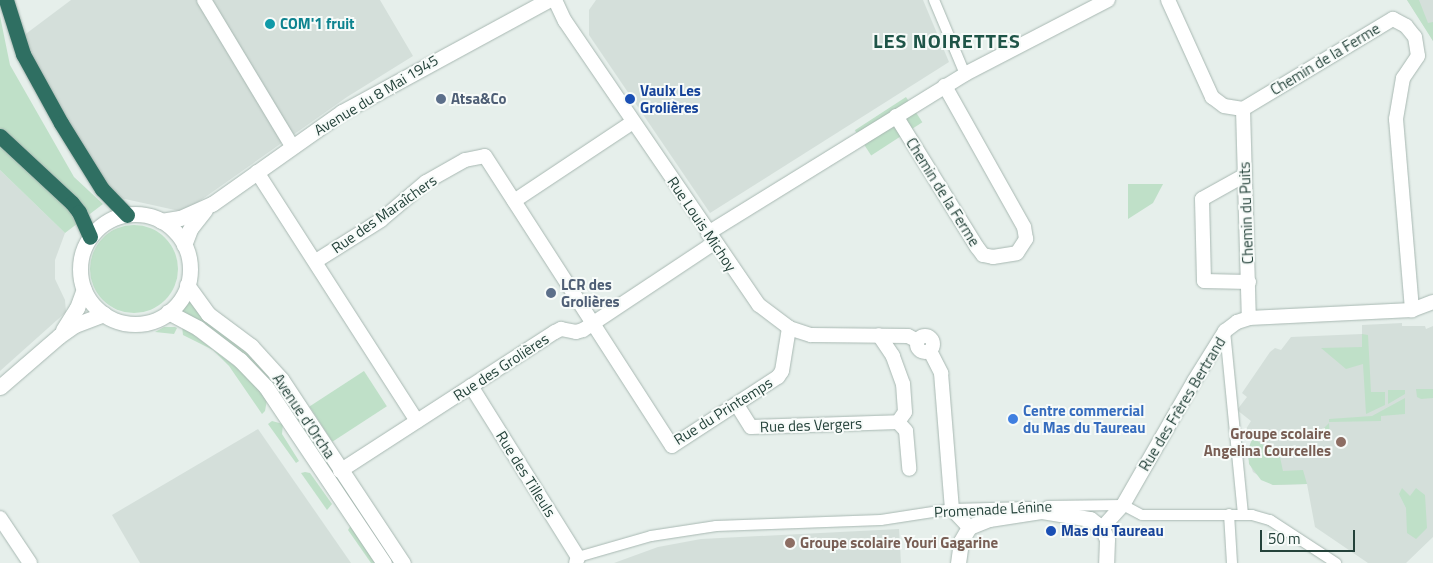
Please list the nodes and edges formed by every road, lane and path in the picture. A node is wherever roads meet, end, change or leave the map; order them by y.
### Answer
1 (6, 0) edge
2 (204, 0) edge
3 (548, 0) edge
4 (555, 0) edge
5 (934, 0) edge
6 (1108, 0) edge
7 (1168, 0) edge
8 (964, 74) junction
9 (945, 86) junction
10 (1243, 108) junction
11 (896, 116) junction
12 (633, 122) junction
13 (0, 136) edge
14 (292, 146) junction
15 (257, 172) junction
16 (1245, 175) junction
17 (514, 200) junction
18 (212, 204) junction
19 (126, 215) junction
20 (161, 221) junction
21 (90, 237) junction
22 (711, 238) junction
23 (184, 245) junction
24 (316, 261) junction
25 (1248, 282) junction
26 (187, 285) junction
27 (84, 289) junction
28 (1433, 302) edge
29 (1412, 310) junction
30 (168, 312) junction
31 (104, 314) junction
32 (1249, 318) junction
33 (594, 322) junction
34 (789, 328) junction
35 (1225, 331) junction
36 (879, 335) junction
37 (59, 336) junction
38 (471, 386) junction
39 (0, 388) edge
40 (736, 405) junction
41 (417, 421) junction
42 (898, 422) junction
43 (908, 469) dead end
44 (340, 471) junction
45 (1124, 504) junction
46 (952, 509) junction
47 (1229, 514) junction
48 (1243, 514) junction
49 (0, 518) edge
50 (969, 527) junction
51 (1102, 528) junction
52 (577, 560) edge
53 (30, 563) edge
54 (384, 563) edge
55 (403, 563) edge
56 (958, 563) edge
57 (1106, 563) edge
58 (1232, 563) edge
59 (1336, 563) edge

1 - 19 highway
2 - 14 street
3 - 14 main road, Avenue du 8 Mai 1945
4 - 12 street, Rue Louis Michoy
5 - 8 street
6 - 8 street
7 - 10 street
8 - 9 street
9 - 11 street
9 - 11 street, Chemin de la Ferme
10 - 16 street, Chemin du Puits
10 - 29 street, Chemin de la Ferme
11 - 22 street
12 - 17 street
12 - 22 street, Rue Louis Michoy
13 - 21 highway
14 - 15 main road, Avenue du 8 Mai 1945
15 - 18 main road, Avenue du 8 Mai 1945
15 - 24 street, Rue des Maraîchers
16 - 25 street, Chemin du Puits
16 - 25 street
17 - 24 street, Rue des Maraîchers
17 - 33 street, Rue des Maraîchers
18 - 20 main road, Avenue du 8 Mai 1945
18 - 23 main road, Avenue du 8 Mai 1945
19 - 20 main road
19 - 21 main road
20 - 23 main road
21 - 27 main road
22 - 33 street, Rue des Grolières
22 - 34 street, Rue Louis Michoy
23 - 26 main road
24 - 41 street, Rue des Maraîchers
25 - 32 street, Chemin du Puits
26 - 30 main road
26 - 44 main road, Avenue d'Orcha
27 - 31 main road
27 - 37 main road
28 - 29 street, Rue des Frères Bertrand
29 - 32 street, Rue des Frères Bertrand
30 - 31 main road
30 - 54 main road, Avenue d'Orcha
31 - 37 main road
32 - 35 street, Rue des Frères Bertrand
33 - 38 street, Rue des Grolières
33 - 40 street, Rue du Printemps
34 - 36 street, Rue Louis Michoy
34 - 40 street, Rue du Printemps
35 - 45 street, Rue des Frères Bertrand
35 - 48 street
36 - 42 street
36 - 46 street, Rue Louis Michoy
37 - 39 main road
38 - 41 street, Rue des Grolières
38 - 52 street, Rue des Tilleuls
40 - 42 street, Rue des Vergers
41 - 44 street, Rue des Grolières
42 - 43 street
44 - 55 main road, Avenue d'Orcha
45 - 46 street, Promenade Lénine
45 - 47 street, Promenade Lénine
45 - 51 street, Rue des Frères Bertrand
46 - 50 street
46 - 52 street, Promenade Lénine
47 - 48 street, Promenade Lénine
47 - 58 street
48 - 59 street, Promenade Lénine
49 - 53 street
50 - 51 main road
50 - 56 main road
51 - 57 main road

